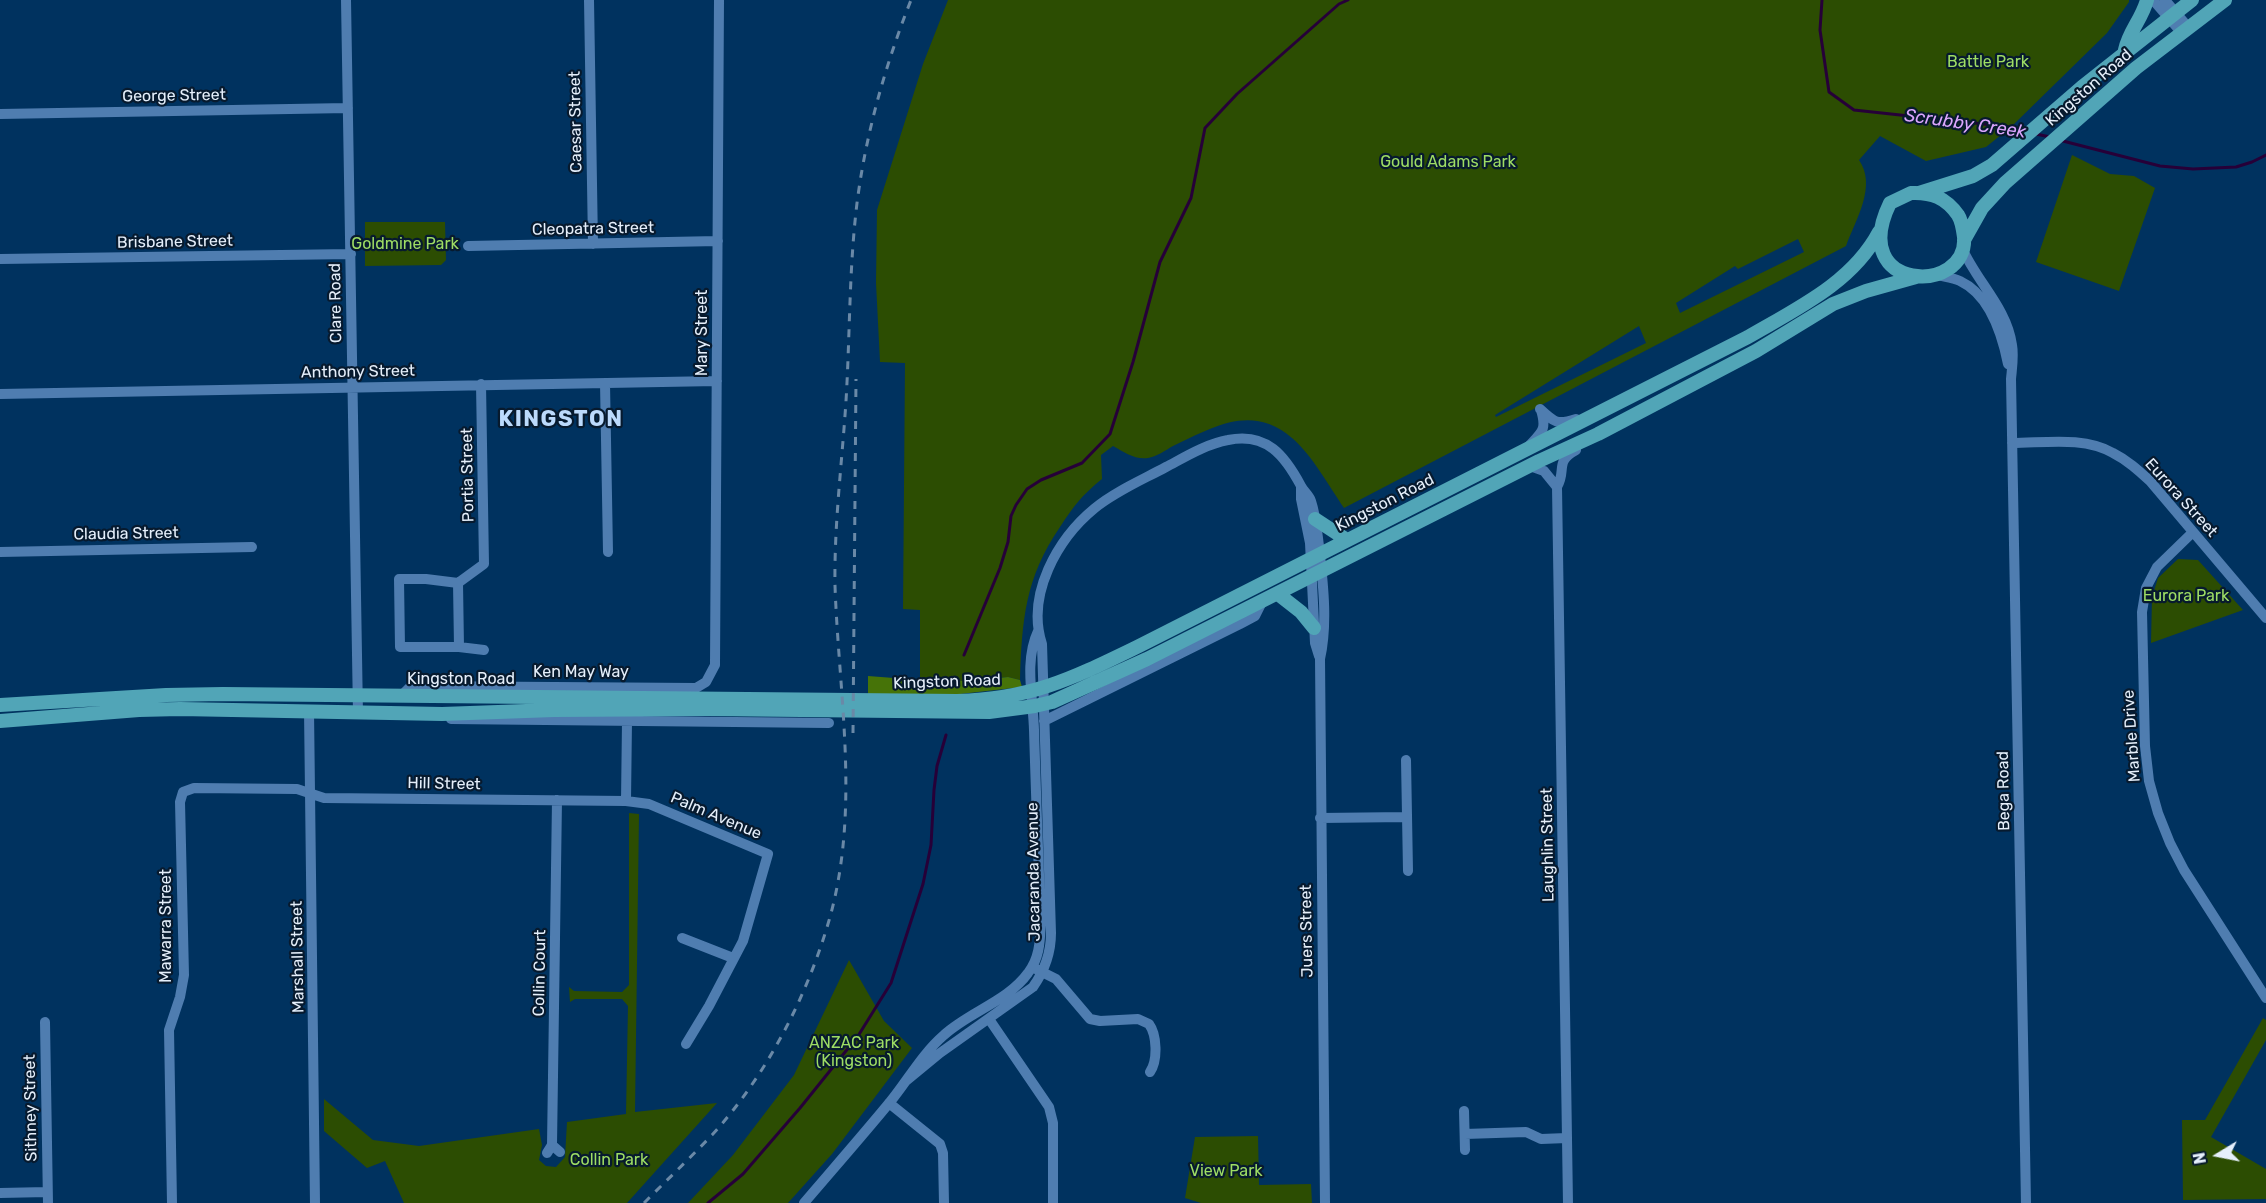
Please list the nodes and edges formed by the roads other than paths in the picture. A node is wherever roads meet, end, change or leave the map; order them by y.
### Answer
1 (346, 0) edge
2 (589, 0) edge
3 (719, 0) edge
4 (2147, 0) edge
5 (2153, 0) edge
6 (2165, 0) edge
7 (2191, 0) edge
8 (2225, 0) edge
9 (2172, 15) junction
10 (2184, 30) junction
11 (2126, 51) junction
12 (348, 108) junction
13 (0, 114) edge
14 (1918, 193) junction
15 (1879, 232) junction
16 (718, 241) junction
17 (593, 244) junction
18 (1963, 244) junction
19 (468, 246) dead end
20 (351, 254) junction
21 (0, 259) edge
22 (1937, 275) junction
23 (1916, 278) junction
24 (2011, 379) junction
25 (717, 381) junction
26 (605, 383) junction
27 (481, 384) junction
28 (353, 387) junction
29 (0, 394) edge
30 (1604, 410) junction
31 (1598, 434) junction
32 (2012, 443) junction
33 (1525, 450) junction
34 (1530, 466) junction
35 (1557, 487) junction
36 (1301, 488) junction
37 (1315, 519) junction
38 (2193, 532) junction
39 (1347, 540) junction
40 (252, 547) dead end
41 (0, 552) edge
42 (608, 552) dead end
43 (1315, 557) junction
44 (1316, 575) junction
45 (458, 583) junction
46 (1278, 594) junction
47 (1262, 602) junction
48 (2266, 618) edge
49 (1314, 628) junction
50 (1038, 631) junction
51 (459, 647) junction
52 (484, 650) dead end
53 (1320, 659) junction
54 (715, 665) joint
55 (273, 694) junction
56 (358, 695) junction
57 (402, 695) junction
58 (1015, 702) junction
59 (0, 705) edge
60 (839, 706) junction
61 (309, 710) junction
62 (358, 713) junction
63 (442, 714) junction
64 (0, 721) edge
65 (627, 721) junction
66 (1044, 721) junction
67 (829, 723) dead end
68 (1406, 760) dead end
69 (183, 792) joint
70 (310, 794) junction
71 (557, 800) junction
72 (626, 801) junction
73 (1407, 817) junction
74 (1320, 818) junction
75 (1408, 871) dead end
76 (682, 938) dead end
77 (733, 958) junction
78 (1037, 969) junction
79 (2266, 998) edge
80 (989, 1019) junction
81 (45, 1022) dead end
82 (955, 1027) junction
83 (962, 1038) junction
84 (686, 1044) dead end
85 (1150, 1072) dead end
86 (906, 1081) junction
87 (889, 1103) junction
88 (1464, 1111) dead end
89 (1465, 1134) junction
90 (1567, 1138) junction
91 (553, 1150) dead end
92 (1465, 1150) dead end
93 (0, 1193) edge
94 (48, 1198) edge
95 (172, 1203) edge
96 (315, 1203) edge
97 (804, 1203) edge
98 (944, 1203) edge
99 (1053, 1203) edge
100 (1325, 1203) edge
101 (1568, 1203) edge
102 (2026, 1203) edge

1 - 12 street, Clare Road
2 - 17 street, Caesar Street
3 - 16 street, Mary Street
4 - 11 main road
5 - 9 street
6 - 9 street
7 - 9 main road, Kingston Road
8 - 10 main road, Kingston Road
9 - 10 street
9 - 11 main road, Kingston Road
10 - 18 main road, Kingston Road
11 - 14 main road, Kingston Road
12 - 13 street, George Street
12 - 20 street, Clare Road
14 - 15 main road
14 - 18 main road
15 - 23 main road
15 - 30 main road, Kingston Road
16 - 17 street, Cleopatra Street
16 - 25 street, Mary Street
17 - 19 street, Cleopatra Street
18 - 22 main road
18 - 24 street, Bega Road
20 - 21 street, Brisbane Street
20 - 28 street, Clare Road
22 - 23 main road
22 - 24 street, Bega Road
23 - 31 main road, Kingston Road
24 - 32 street, Bega Road
25 - 26 street, Anthony Street
25 - 54 street, Mary Street
26 - 27 street, Anthony Street
26 - 42 street
27 - 28 street, Anthony Street
27 - 45 street, Portia Street
28 - 29 street, Anthony Street
28 - 56 street, Clare Road
30 - 33 main road, Kingston Road
30 - 33 street
31 - 34 main road, Kingston Road
31 - 35 street, Laughlin Street
32 - 38 street, Eurora Street
32 - 102 street, Bega Road
33 - 39 main road, Kingston Road
34 - 35 street
34 - 44 main road, Kingston Road
35 - 90 street, Laughlin Street
36 - 37 street, Jacaranda Avenue
36 - 43 street, Jacaranda Avenue
36 - 50 street, Jacaranda Avenue
37 - 39 main road
37 - 43 street, Jacaranda Avenue
38 - 48 street, Eurora Street
38 - 79 street, Marble Drive
39 - 43 main road, Kingston Road
40 - 41 street, Claudia Street
43 - 44 street, Jacaranda Avenue
43 - 58 main road, Kingston Road
44 - 46 main road, Kingston Road
44 - 49 street, Juers Street
44 - 53 street, Juers Street
45 - 51 street
45 - 51 street
46 - 47 main road, Kingston Road
46 - 49 main road
47 - 58 main road, Kingston Road
47 - 66 street, Kingston Road
49 - 53 street, Juers Street
50 - 66 street, Jacaranda Avenue
50 - 78 street, Jacaranda Avenue
51 - 52 street
53 - 74 street, Juers Street
54 - 57 street, Ken May Way
55 - 56 main road, Kingston Road
55 - 59 main road, Kingston Road
55 - 61 main road
56 - 57 main road, Kingston Road
56 - 62 street, Clare Road
57 - 60 main road, Kingston Road
58 - 60 main road, Kingston Road
60 - 63 main road, Kingston Road
61 - 62 main road, Kingston Road
61 - 64 main road, Kingston Road
61 - 70 street, Marshall Street
62 - 63 main road, Kingston Road
63 - 65 street
65 - 67 street
65 - 72 street
66 - 78 street, Jacaranda Avenue
68 - 73 street
69 - 70 street, Hill Street
69 - 95 street, Mawarra Street
70 - 71 street, Hill Street
70 - 96 street, Marshall Street
71 - 72 street, Hill Street
71 - 91 street, Collin Court
72 - 77 street, Palm Avenue
73 - 74 street
73 - 75 street
74 - 100 street, Juers Street
76 - 77 street
77 - 84 street, Palm Avenue
78 - 80 street, Jacaranda Avenue
78 - 82 street, Jacaranda Avenue
78 - 85 street
80 - 83 street, Jacaranda Avenue
80 - 99 street
81 - 94 street, Sithney Street
82 - 83 street
82 - 86 street, Jacaranda Avenue
83 - 86 street, Jacaranda Avenue
86 - 87 street, Jacaranda Avenue
87 - 97 street, Jacaranda Avenue
87 - 98 street
88 - 89 street
89 - 90 street
89 - 92 street
90 - 101 street, Laughlin Street
93 - 94 street

